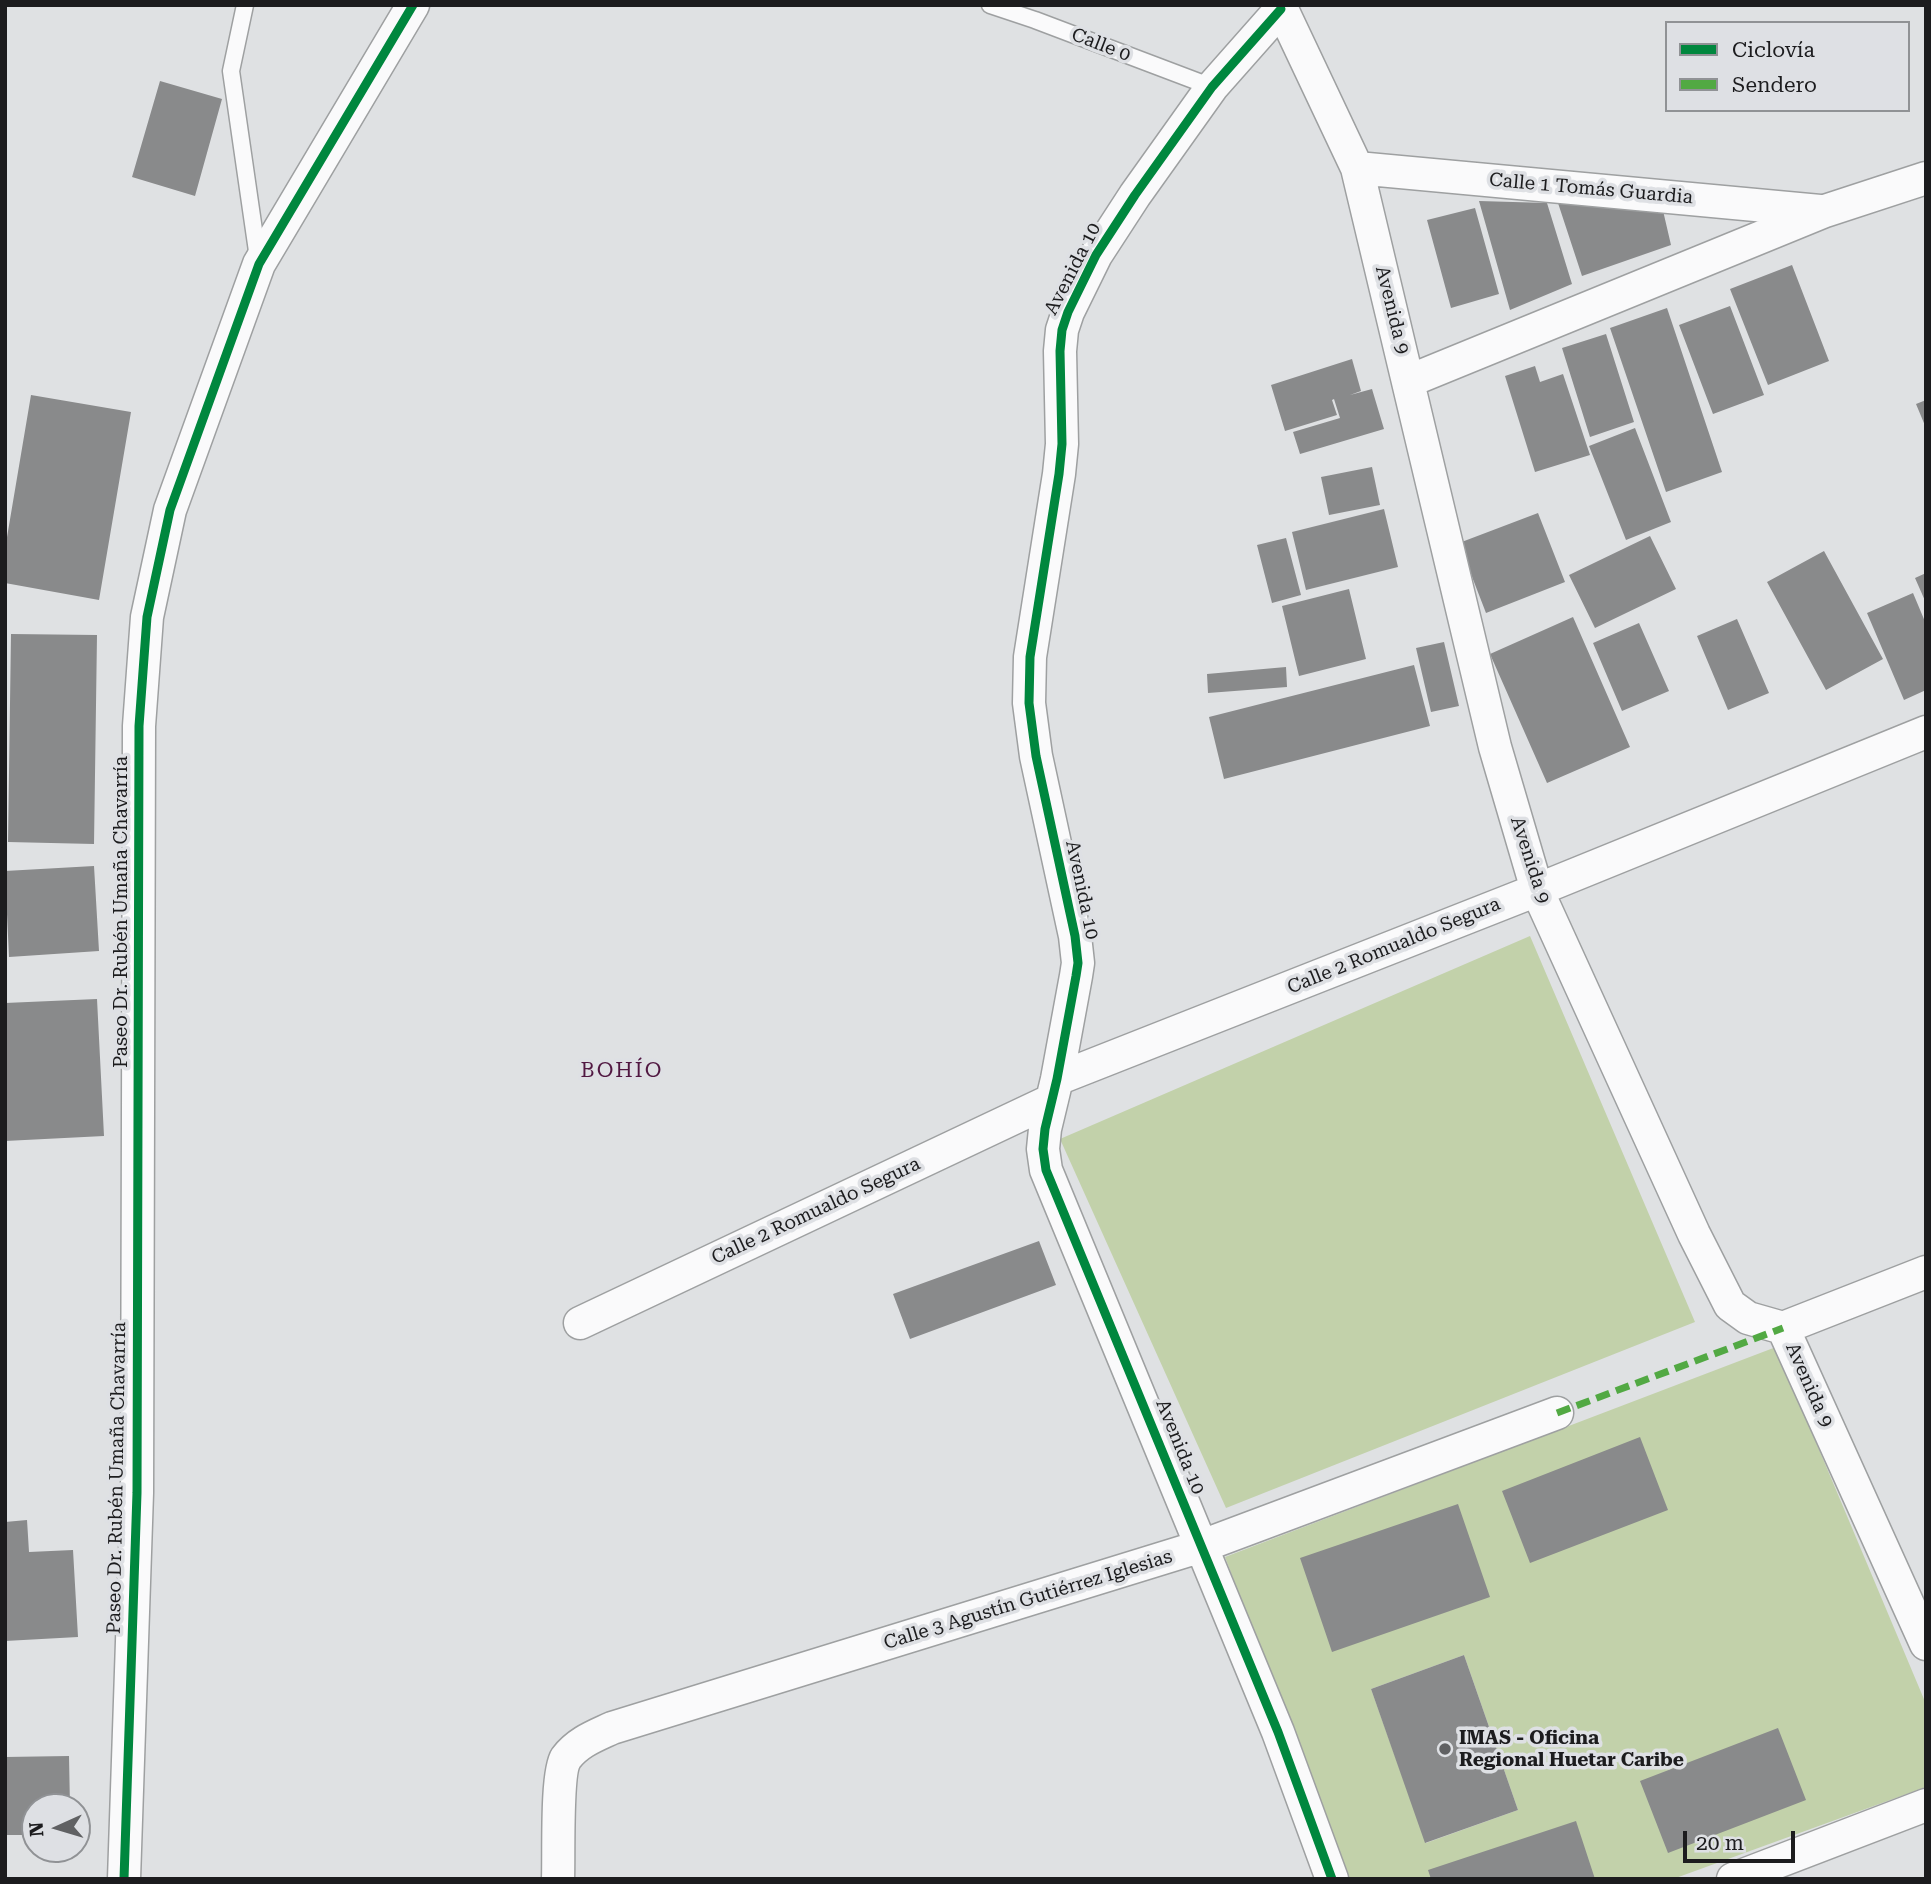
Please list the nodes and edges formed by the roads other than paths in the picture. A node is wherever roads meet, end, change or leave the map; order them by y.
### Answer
1 (245, 5) edge
2 (413, 5) edge
3 (990, 5) edge
4 (1280, 7) edge
5 (1212, 87) junction
6 (1357, 168) junction
7 (1926, 178) edge
8 (1825, 211) junction
9 (259, 264) junction
10 (1409, 380) junction
11 (1926, 732) edge
12 (1537, 890) junction
13 (1054, 1090) junction
14 (1926, 1272) edge
15 (580, 1323) dead end
16 (1783, 1328) junction
17 (1558, 1413) dead end
18 (1202, 1546) junction
19 (1926, 1644) edge
20 (1926, 1805) edge
21 (124, 1879) edge
22 (558, 1879) edge
23 (1332, 1879) edge
24 (1733, 1879) edge

1 - 9 lane
2 - 9 street, Paseo Dr. Rubén Umaña Chavarría
3 - 5 lane, Calle 0
4 - 5 street, Avenida 10
4 - 6 street, Avenida 9
5 - 13 street, Avenida 10
6 - 8 street, Calle 1 Tomás Guardia
6 - 10 street, Avenida 9
7 - 8 street, Calle 1 Tomás Guardia
8 - 10 street, Calle 1 Tomás Guardia
9 - 21 street, Paseo Dr. Rubén Umaña Chavarría
10 - 12 street, Avenida 9
11 - 12 street, Calle 2 Romualdo Segura
12 - 13 street, Calle 2 Romualdo Segura
12 - 16 street, Avenida 9
13 - 15 street, Calle 2 Romualdo Segura
13 - 18 street, Avenida 10
14 - 16 street
16 - 19 street, Avenida 9
17 - 18 street, Calle 3 Agustín Gutiérrez Iglesias
18 - 22 street, Calle 3 Agustín Gutiérrez Iglesias
18 - 23 street, Avenida 10
20 - 24 street

